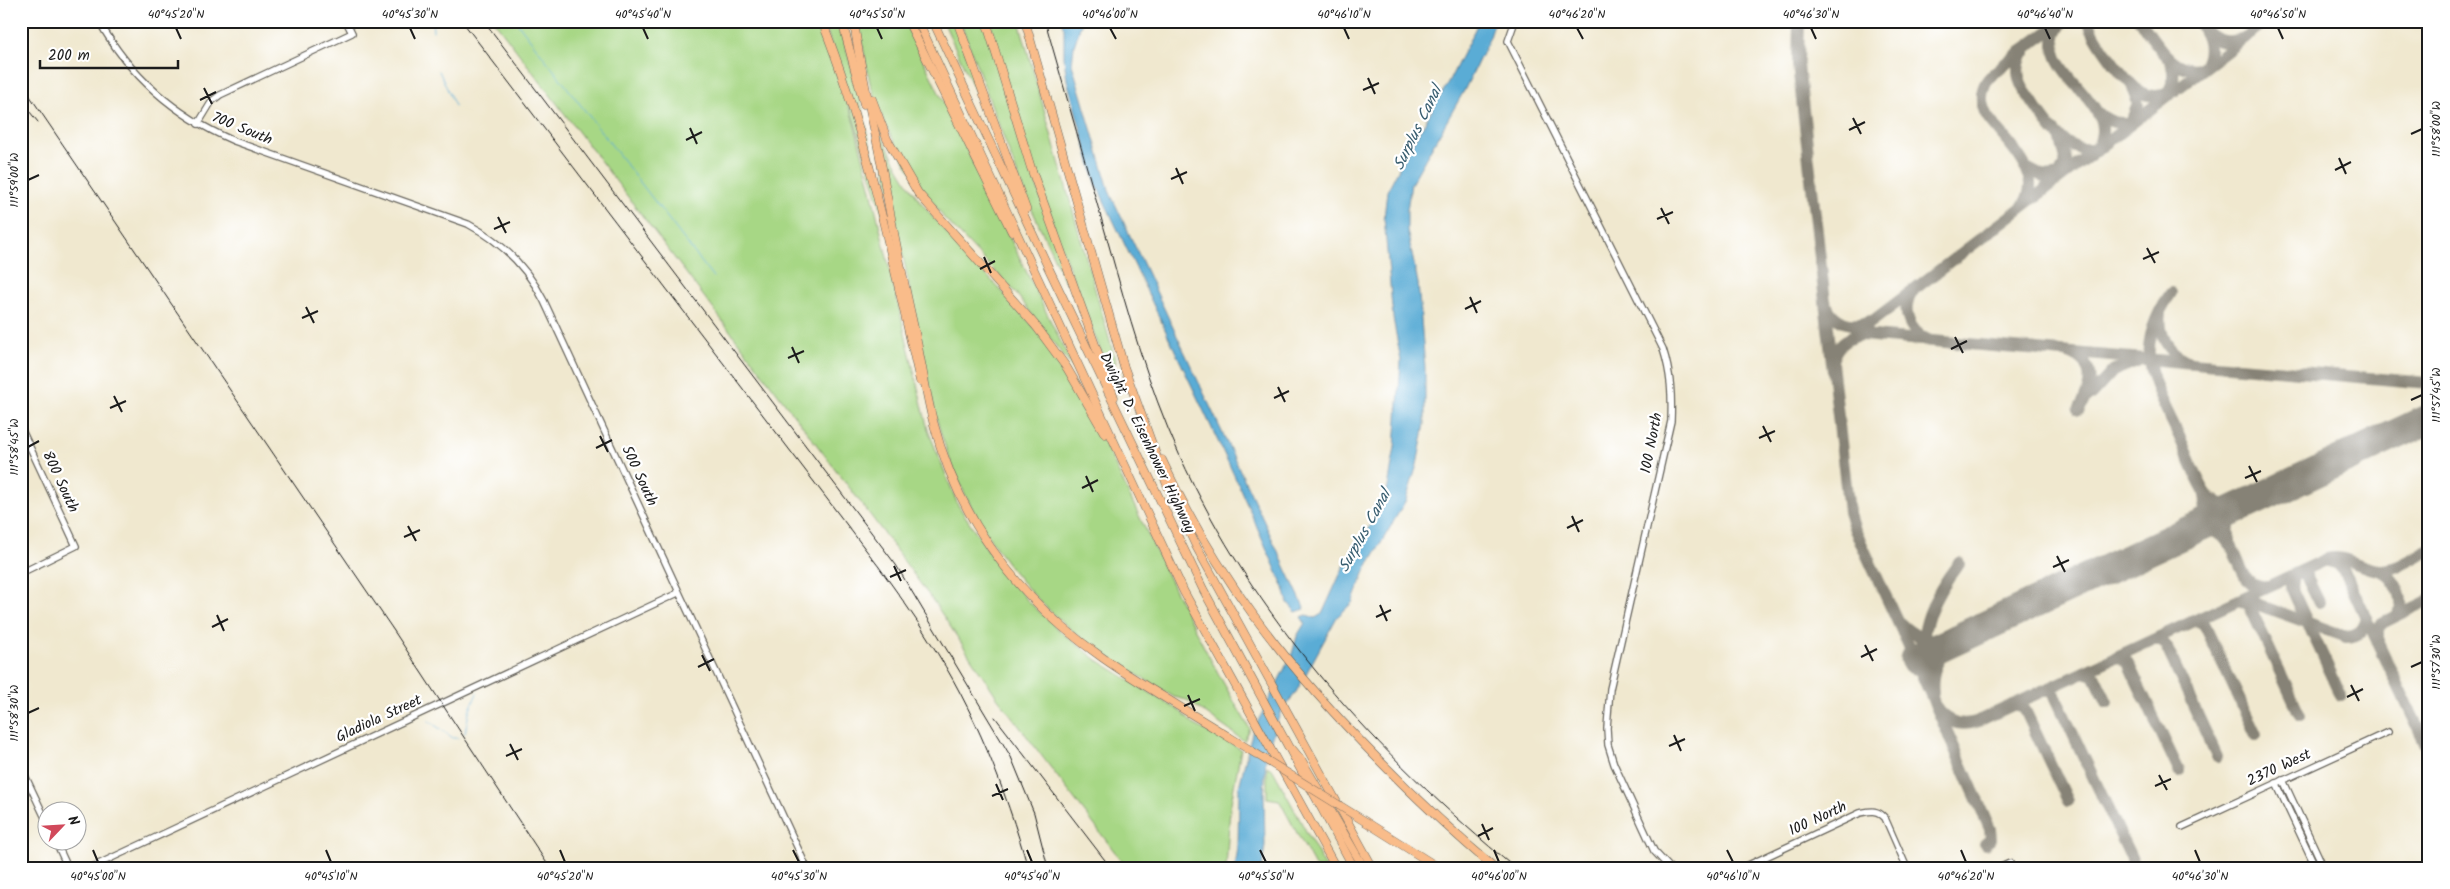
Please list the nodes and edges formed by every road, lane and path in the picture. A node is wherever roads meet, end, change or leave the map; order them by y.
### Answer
1 (99, 21) edge
2 (346, 21) edge
3 (822, 21) edge
4 (842, 21) edge
5 (854, 21) edge
6 (908, 21) edge
7 (918, 21) edge
8 (933, 21) edge
9 (957, 21) edge
10 (986, 21) edge
11 (1023, 21) edge
12 (1515, 21) edge
13 (866, 83) junction
14 (198, 124) junction
15 (357, 184) joint
16 (887, 201) junction
17 (1028, 255) junction
18 (1049, 270) junction
19 (1124, 368) junction
20 (21, 428) edge
21 (1131, 441) junction
22 (946, 460) junction
23 (1133, 483) junction
24 (21, 572) edge
25 (678, 593) junction
26 (2388, 732) dead end
27 (1281, 735) junction
28 (21, 767) edge
29 (2283, 780) junction
30 (2276, 783) junction
31 (38, 803) edge
32 (2182, 827) dead end
33 (61, 852) edge
34 (2010, 863) dead end
35 (68, 868) edge
36 (90, 868) edge
37 (806, 868) edge
38 (1336, 868) edge
39 (1354, 868) edge
40 (1364, 868) edge
41 (1373, 868) edge
42 (1440, 868) edge
43 (1494, 868) edge
44 (1670, 868) edge
45 (1742, 868) edge
46 (1907, 868) edge
47 (1999, 868) edge
48 (2316, 868) edge
49 (2324, 868) edge

1 - 14 street, 700 South
2 - 14 street
3 - 22 highway
4 - 16 highway
5 - 13 highway
6 - 17 highway
7 - 17 highway, Dwight D. Eisenhower Highway
8 - 18 highway, Dwight D. Eisenhower Highway
9 - 18 highway
10 - 21 highway
11 - 19 highway
12 - 44 street, 100 North
13 - 16 highway
13 - 23 highway
14 - 15 street, 700 South
15 - 25 street, 500 South
16 - 22 highway
17 - 23 highway, Dwight D. Eisenhower Highway
18 - 21 highway, Dwight D. Eisenhower Highway
19 - 41 highway
19 - 43 highway
20 - 24 street, 800 South
21 - 27 highway, Dwight D. Eisenhower Highway
22 - 42 highway, bridge
23 - 38 highway, Dwight D. Eisenhower Highway
25 - 36 street, Gladiola Street
25 - 37 street, 500 South
26 - 29 street, 2370 West
27 - 39 highway, Dwight D. Eisenhower Highway
27 - 40 highway
28 - 31 street
29 - 30 street, 2370 West
29 - 49 street
30 - 32 street, 2370 West
30 - 48 street
33 - 35 street
34 - 47 street
45 - 46 street, 100 North

